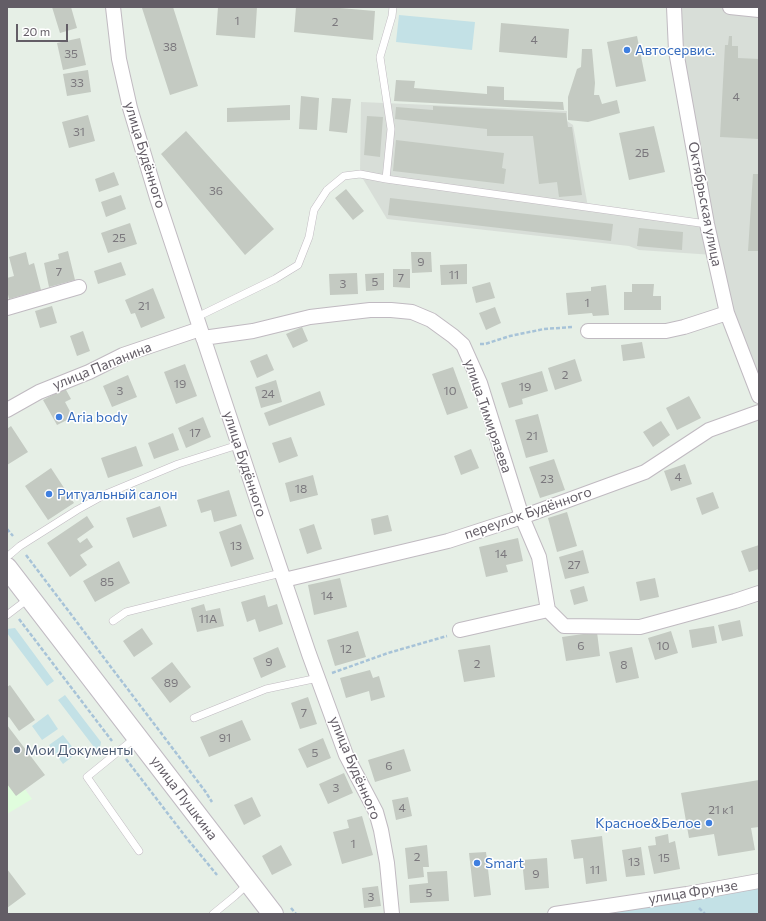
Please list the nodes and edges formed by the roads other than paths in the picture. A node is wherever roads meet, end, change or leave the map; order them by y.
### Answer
1 (113, 7) edge
2 (393, 7) edge
3 (674, 7) edge
4 (730, 7) edge
5 (759, 10) edge
6 (386, 179) junction
7 (707, 224) junction
8 (79, 287) dead end
9 (7, 308) edge
10 (727, 313) junction
11 (200, 328) junction
12 (588, 331) road end
13 (759, 396) edge
14 (7, 410) edge
15 (759, 412) edge
16 (238, 445) junction
17 (522, 517) junction
18 (7, 557) edge
19 (7, 568) edge
20 (283, 577) junction
21 (759, 593) edge
22 (30, 598) junction
23 (548, 610) junction
24 (7, 615) edge
25 (113, 621) dead end
26 (460, 630) road end
27 (318, 678) junction
28 (194, 718) dead end
29 (136, 736) junction
30 (139, 851) dead end
31 (759, 881) edge
32 (249, 883) junction
33 (280, 908) edge
34 (596, 911) edge
35 (213, 914) edge
36 (392, 914) edge
37 (555, 914) edge

1 - 11 street, улица Будённого
2 - 6 lane
3 - 7 street, Октябрьская улица
4 - 5 street
6 - 7 lane
6 - 11 lane
7 - 10 street, Октябрьская улица
8 - 9 street
10 - 12 street
10 - 13 street, Октябрьская улица
11 - 14 street, улица Папанина
11 - 16 street, улица Будённого
11 - 17 street, улица Тимирязева
15 - 17 street, переулок Будённого
16 - 18 lane
16 - 20 street, улица Будённого
17 - 20 street, переулок Будённого
17 - 23 street, улица Тимирязева
19 - 22 street, улица Пушкина
20 - 25 lane
20 - 27 street, улица Будённого
21 - 23 street
22 - 24 lane
22 - 29 street, улица Пушкина
23 - 26 street
27 - 28 lane
27 - 36 street, улица Будённого
29 - 30 lane
29 - 32 street, улица Пушкина
31 - 34 street, улица Фрунзе
32 - 33 street, улица Пушкина
32 - 35 lane
34 - 37 street, улица Фрунзе

